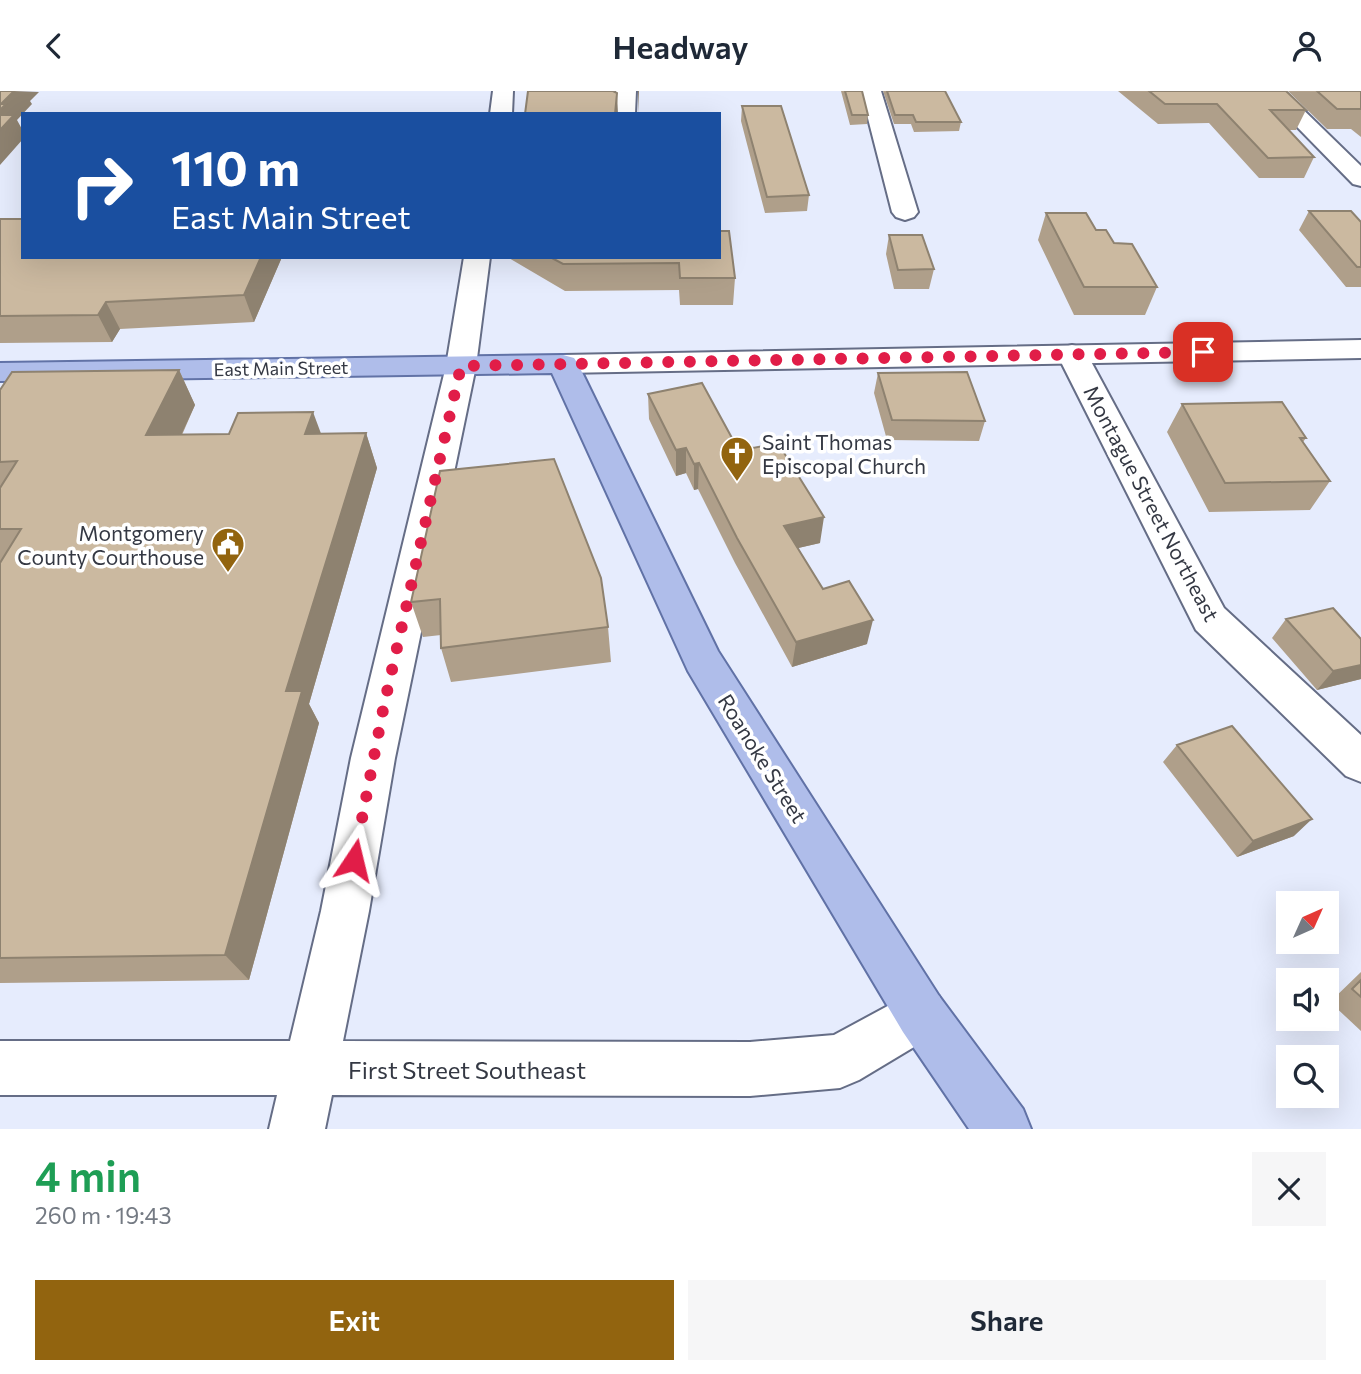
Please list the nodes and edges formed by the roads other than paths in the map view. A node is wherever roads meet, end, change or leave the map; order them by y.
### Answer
1 (503, 91) edge
2 (626, 91) edge
3 (872, 91) edge
4 (1272, 91) edge
5 (501, 112) edge
6 (624, 112) edge
7 (1361, 179) edge
8 (905, 212) dead end
9 (477, 259) edge
10 (1361, 349) edge
11 (1072, 354) junction
12 (563, 364) junction
13 (461, 366) junction
14 (0, 372) edge
15 (1361, 763) edge
16 (921, 1014) junction
17 (309, 1068) junction
18 (0, 1069) edge
19 (297, 1129) edge
20 (1003, 1129) edge

1 - 5 street
2 - 6 street
3 - 8 street
4 - 7 street
9 - 13 street
10 - 11 street
11 - 12 street
11 - 15 street, Montague Street Northeast
12 - 13 main road, East Main Street
12 - 16 main road, Roanoke Street
13 - 14 main road, East Main Street
13 - 17 street
16 - 17 street, First Street Southeast
16 - 20 main road, Roanoke Street
17 - 18 street, First Street Southeast
17 - 19 street

